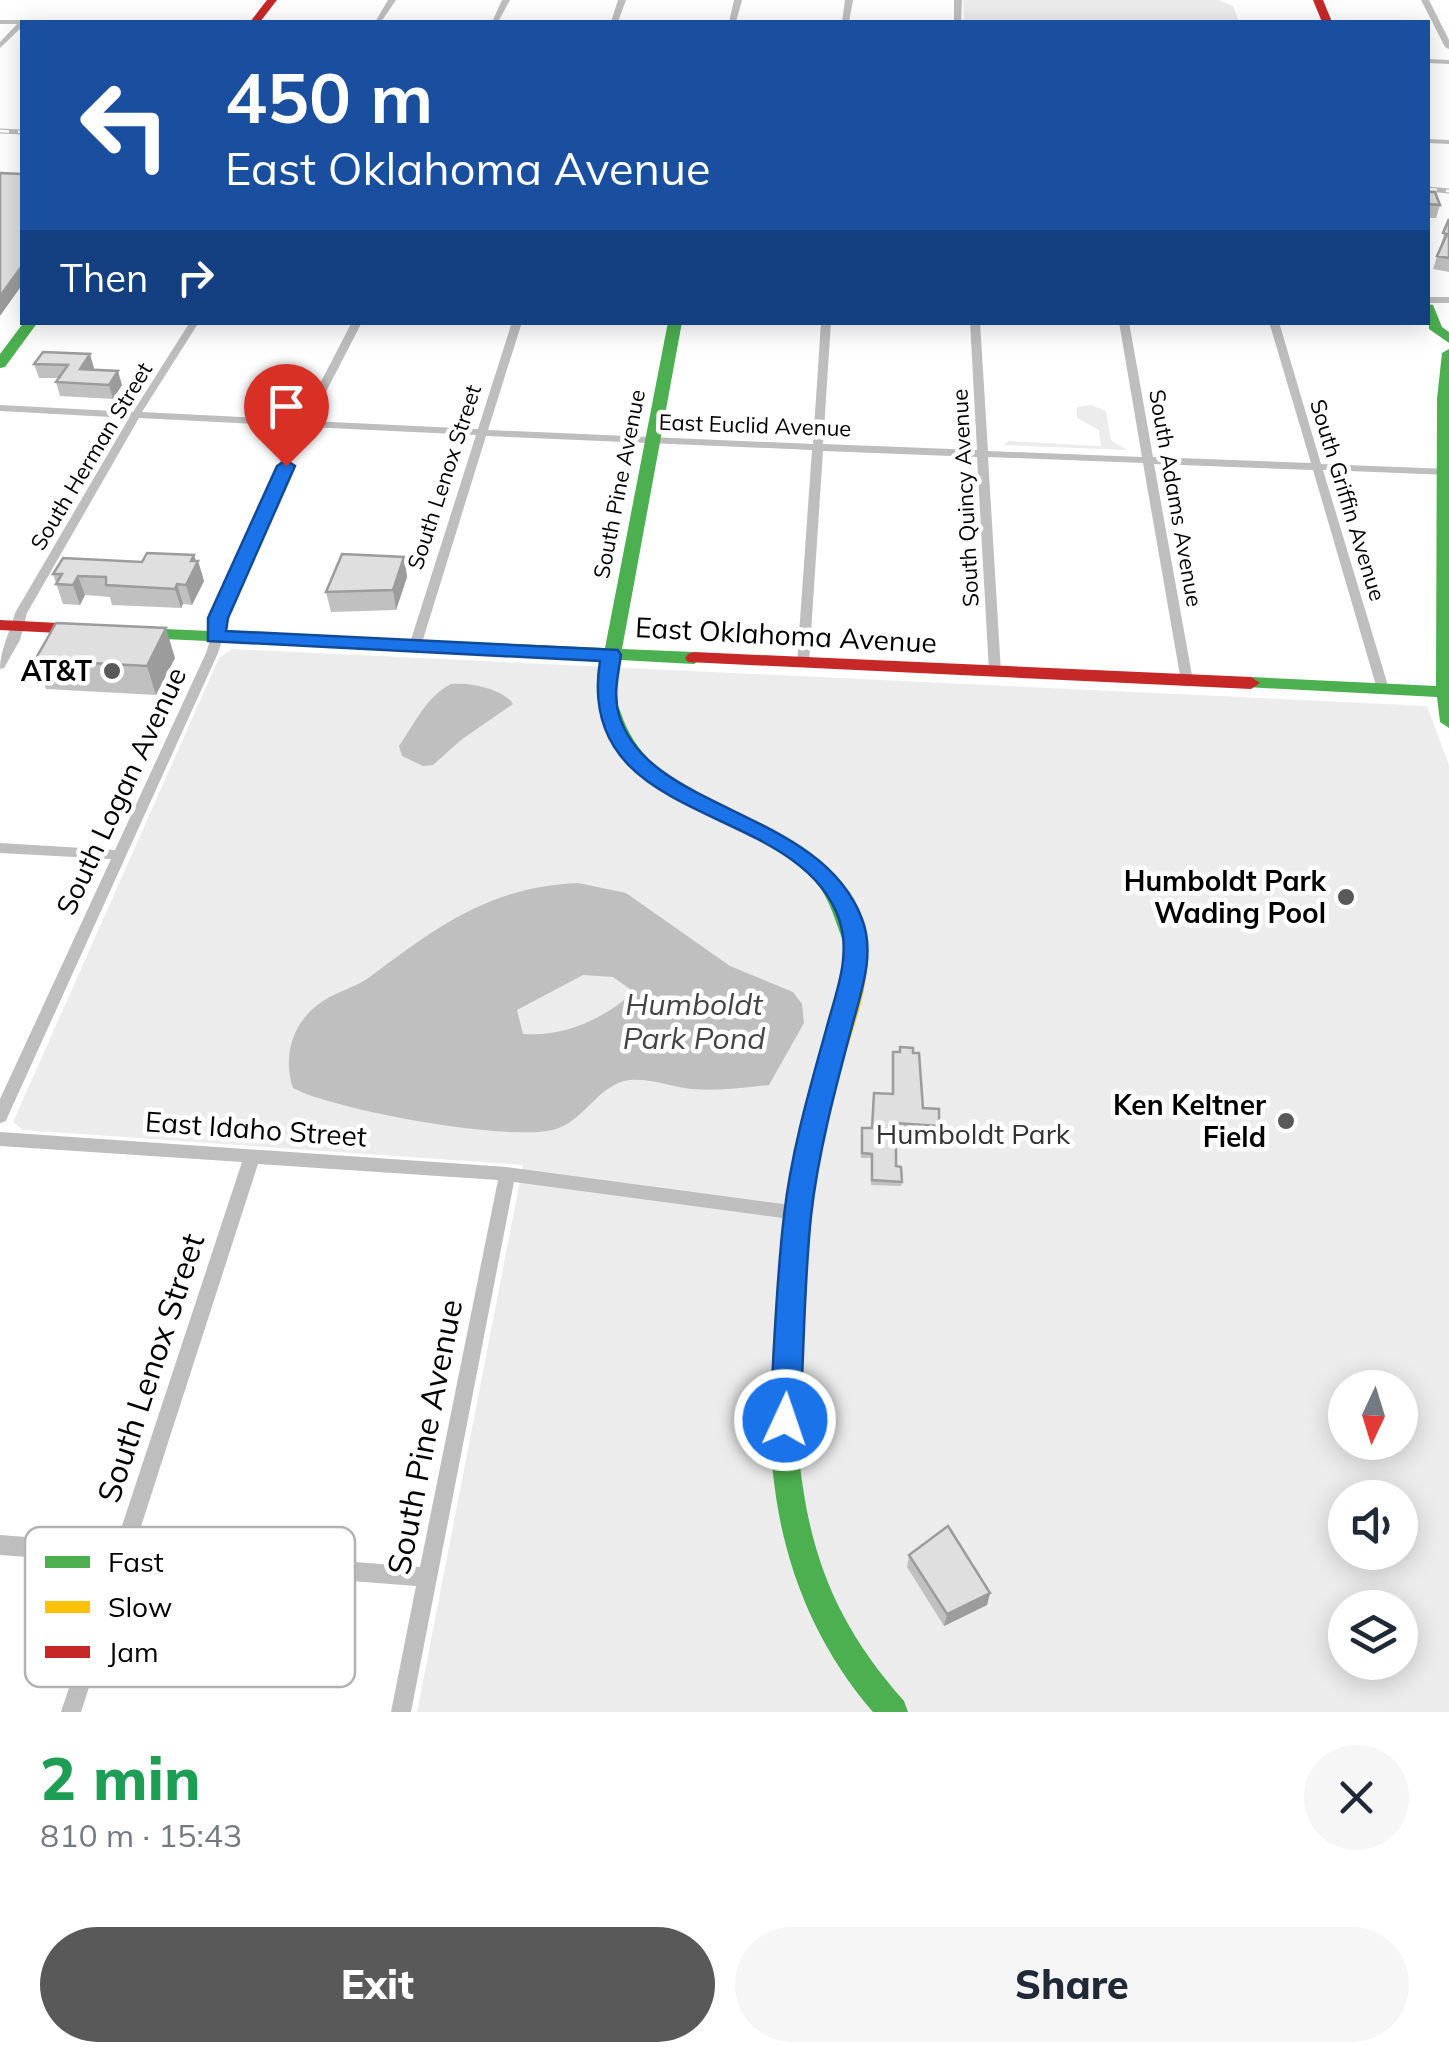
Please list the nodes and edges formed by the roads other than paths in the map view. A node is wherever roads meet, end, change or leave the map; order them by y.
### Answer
1 (1425, 0) edge
2 (20, 28) edge
3 (0, 46) edge
4 (1449, 46) edge
5 (1430, 308) edge
6 (29, 325) edge
7 (193, 325) edge
8 (355, 325) edge
9 (517, 325) edge
10 (674, 325) edge
11 (826, 325) edge
12 (975, 325) edge
13 (1125, 325) edge
14 (1275, 325) edge
15 (1449, 339) edge
16 (1449, 353) edge
17 (0, 364) edge
18 (1446, 382) edge
19 (0, 408) edge
20 (1447, 408) edge
21 (137, 415) junction
22 (305, 423) junction
23 (482, 432) junction
24 (653, 441) junction
25 (818, 447) junction
26 (982, 454) junction
27 (1149, 460) junction
28 (1317, 468) junction
29 (1448, 472) edge
30 (9, 625) edge
31 (216, 637) junction
32 (414, 646) junction
33 (611, 655) junction
34 (803, 664) junction
35 (0, 665) edge
36 (995, 672) junction
37 (1187, 680) junction
38 (1384, 689) junction
39 (1446, 692) edge
40 (1449, 722) edge
41 (0, 848) edge
42 (119, 855) junction
43 (0, 1116) edge
44 (0, 1138) edge
45 (252, 1156) junction
46 (507, 1174) junction
47 (798, 1214) junction
48 (131, 1527) edge
49 (0, 1545) edge
50 (25, 1547) edge
51 (355, 1572) edge
52 (427, 1578) junction
53 (79, 1687) edge
54 (71, 1712) edge
55 (401, 1712) edge
56 (893, 1712) edge

1 - 4 street
2 - 3 street
5 - 15 street
6 - 17 street
7 - 21 street, South Herman Street
8 - 22 street, South Logan Avenue
9 - 23 street, South Lenox Street
10 - 24 street, South Pine Avenue
11 - 25 street
12 - 26 street, South Quincy Avenue
13 - 27 street, South Adams Avenue
14 - 28 street, South Griffin Avenue
16 - 18 street
18 - 20 street
19 - 21 street, East Euclid Avenue
20 - 29 street
21 - 22 street, East Euclid Avenue
21 - 30 street, South Herman Street
22 - 23 street, East Euclid Avenue
22 - 31 street, South Logan Avenue
23 - 24 street, East Euclid Avenue
23 - 32 street, South Lenox Street
24 - 25 street, East Euclid Avenue
24 - 33 street, South Pine Avenue
25 - 26 street, East Euclid Avenue
25 - 34 street
26 - 27 street, East Euclid Avenue
26 - 36 street, South Quincy Avenue
27 - 28 street, East Euclid Avenue
27 - 37 street, South Adams Avenue
28 - 29 street, East Euclid Avenue
28 - 38 street, South Griffin Avenue
29 - 39 street
30 - 31 street, East Oklahoma Avenue
30 - 35 street, South Herman Street
31 - 32 street, East Oklahoma Avenue
31 - 42 street, South Logan Avenue
32 - 33 street, East Oklahoma Avenue
33 - 34 street, East Oklahoma Avenue
33 - 47 street, South Pine Avenue
34 - 36 street, East Oklahoma Avenue
36 - 37 street, East Oklahoma Avenue
37 - 38 street, East Oklahoma Avenue
38 - 39 street, East Oklahoma Avenue
39 - 40 street
41 - 42 street
42 - 43 street, South Logan Avenue
44 - 45 street, East Idaho Street
45 - 46 street, East Idaho Street
45 - 48 street, South Lenox Street
46 - 47 street, East Idaho Street
46 - 52 street, South Pine Avenue
47 - 56 street, South Pine Avenue
49 - 50 street
51 - 52 street
52 - 55 street, South Pine Avenue
53 - 54 street, South Lenox Street

